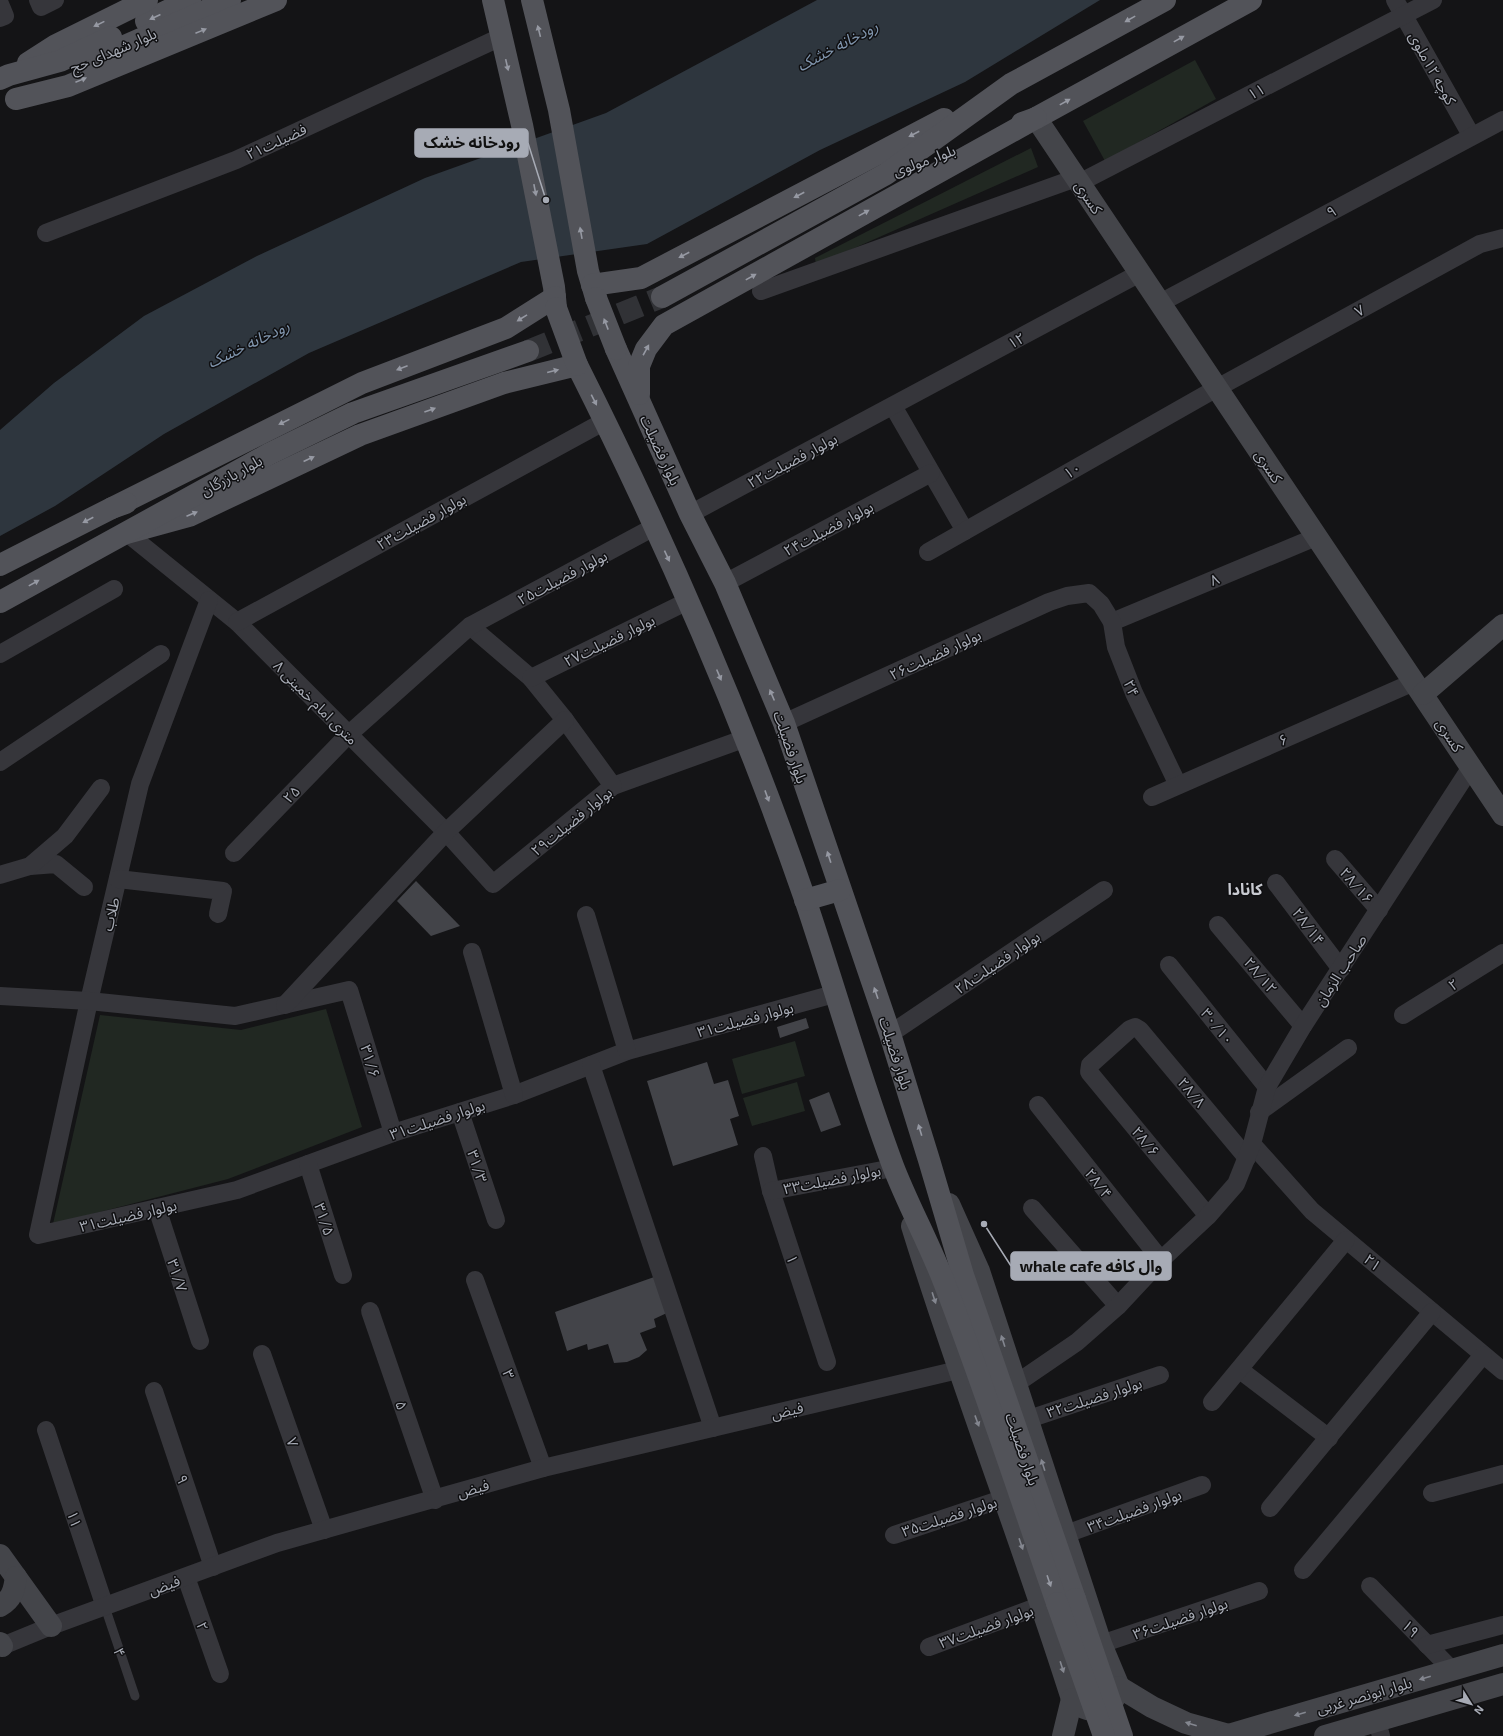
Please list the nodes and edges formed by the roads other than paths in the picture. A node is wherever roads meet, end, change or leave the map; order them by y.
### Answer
1 (38, 0) edge
2 (55, 0) edge
3 (147, 0) edge
4 (190, 0) edge
5 (230, 0) edge
6 (276, 0) edge
7 (493, 0) edge
8 (532, 0) edge
9 (1165, 0) edge
10 (1251, 0) edge
11 (1433, 0) edge
12 (0, 4) edge
13 (1399, 8) edge
14 (0, 18) edge
15 (500, 37) junction
16 (4, 77) edge
17 (1011, 84) junction
18 (8, 103) edge
19 (1036, 118) junction
20 (1503, 120) edge
21 (1471, 136) junction
22 (886, 174) junction
23 (1078, 180) junction
24 (46, 233) dead end
25 (1503, 238) edge
26 (1140, 273) junction
27 (592, 285) junction
28 (761, 291) dead end
29 (555, 297) junction
30 (662, 297) tunnel mouth
31 (1160, 302) junction
32 (528, 351) tunnel mouth
33 (577, 365) junction
34 (1217, 388) junction
35 (639, 402) junction
36 (893, 406) junction
37 (605, 421) junction
38 (270, 454) junction
39 (931, 473) junction
40 (112, 508) junction
41 (690, 514) junction
42 (654, 527) junction
43 (965, 531) junction
44 (127, 533) junction
45 (1316, 537) junction
46 (928, 552) dead end
47 (0, 565) edge
48 (725, 583) junction
49 (114, 589) dead end
50 (1089, 593) joint
51 (209, 600) junction
52 (688, 601) junction
53 (0, 602) edge
54 (237, 622) junction
55 (1112, 622) junction
56 (1503, 624) edge
57 (470, 626) junction
58 (0, 654) edge
59 (161, 654) dead end
60 (531, 678) junction
61 (1418, 688) junction
62 (565, 720) junction
63 (784, 723) junction
64 (348, 735) junction
65 (746, 738) junction
66 (0, 762) edge
67 (1471, 767) junction
68 (1178, 785) junction
69 (613, 786) junction
70 (101, 788) dead end
71 (1152, 797) dead end
72 (1503, 815) edge
73 (446, 832) junction
74 (65, 836) junction
75 (234, 853) dead end
76 (1335, 859) dead end
77 (56, 864) junction
78 (30, 866) junction
79 (0, 875) edge
80 (118, 879) junction
81 (1276, 883) dead end
82 (493, 884) joint
83 (84, 887) dead end
84 (840, 890) junction
85 (1104, 890) dead end
86 (805, 900) junction
87 (1379, 910) junction
88 (218, 914) dead end
89 (586, 915) dead end
90 (1218, 924) dead end
91 (472, 952) dead end
92 (1503, 953) edge
93 (1169, 965) dead end
94 (1342, 969) junction
95 (834, 994) junction
96 (0, 996) edge
97 (89, 1001) junction
98 (285, 1005) junction
99 (1403, 1015) dead end
100 (1303, 1026) junction
101 (890, 1034) junction
102 (1348, 1048) dead end
103 (627, 1051) junction
104 (591, 1065) junction
105 (1090, 1065) joint
106 (1267, 1087) junction
107 (514, 1095) junction
108 (1038, 1105) dead end
109 (460, 1112) junction
110 (1259, 1112) junction
111 (393, 1133) junction
112 (1250, 1151) junction
113 (763, 1156) dead end
114 (929, 1160) junction
115 (308, 1164) junction
116 (893, 1168) junction
117 (771, 1191) junction
118 (157, 1208) junction
119 (1032, 1208) dead end
120 (1208, 1216) junction
121 (496, 1220) dead end
122 (38, 1235) joint
123 (1346, 1240) junction
124 (1160, 1260) junction
125 (343, 1275) dead end
126 (953, 1278) junction
127 (475, 1280) dead end
128 (1118, 1306) junction
129 (370, 1311) dead end
130 (1432, 1312) junction
131 (200, 1341) dead end
132 (262, 1354) dead end
133 (1483, 1355) junction
134 (827, 1362) dead end
135 (958, 1370) junction
136 (1240, 1370) junction
137 (1503, 1371) edge
138 (1160, 1375) dead end
139 (1017, 1383) junction
140 (154, 1391) dead end
141 (1212, 1402) dead end
142 (1029, 1419) junction
143 (713, 1428) junction
144 (46, 1430) dead end
145 (1329, 1438) junction
146 (543, 1468) junction
147 (1503, 1474) edge
148 (1202, 1486) dead end
149 (1432, 1493) dead end
150 (1005, 1498) junction
151 (435, 1500) junction
152 (1270, 1508) dead end
153 (324, 1530) junction
154 (1066, 1534) junction
155 (894, 1535) dead end
156 (0, 1555) edge
157 (213, 1567) junction
158 (1303, 1570) dead end
159 (16, 1577) junction
160 (186, 1577) junction
161 (1370, 1586) dead end
162 (1259, 1591) dead end
163 (1042, 1605) junction
164 (0, 1606) edge
165 (105, 1607) junction
166 (1503, 1625) edge
167 (51, 1626) junction
168 (1101, 1644) junction
169 (1, 1645) edge
170 (1428, 1645) junction
171 (929, 1647) dead end
172 (1503, 1655) edge
173 (1452, 1670) junction
174 (220, 1674) dead end
175 (1503, 1684) edge
176 (1119, 1687) junction
177 (135, 1696) dead end
178 (1072, 1700) junction
179 (1379, 1728) edge
180 (1227, 1735) edge
181 (1063, 1736) edge
182 (1104, 1736) edge
183 (1122, 1736) edge
184 (1325, 1736) edge

1 - 2 street
3 -> 16 main road
4 -> 16 main road, بلوار شهدای حج
5 - 18 main road, بلوار شهدای حج
18 -> 6 main road
7 - 15 main road, بلوار فضیلت
27 -> 8 main road, بلوار فضیلت
9 -> 17 main road, بلوار مولوی
19 -> 10 main road, بلوار مولوی
11 - 13 street, ۱۱
12 - 14 street
13 - 21 street, کوچه ۱۲ملوی
13 - 23 street, ۱۱
15 - 24 street, فضیلت۲۱
15 -> 29 main road, بلوار فضیلت
17 - 22 main road, بلوار مولوی
17 -> 27 main road
19 - 22 main road, بلوار مولوی
19 - 23 main road, کسری
35 -> 19 main road
20 - 21 street, ۹
21 - 31 street, ۹
22 - 30 main road
23 - 26 main road, کسری
23 - 28 street, ۱۱
25 - 34 street, ۷
26 - 31 main road, کسری
26 - 36 street, ۱۲
35 -> 27 main road, بلوار فضیلت, bridge
29 - 33 main road, بلوار فضیلت, bridge
29 -> 40 main road
31 - 34 main road, کسری
32 - 38 main road
33 -> 37 main road, بلوار فضیلت
44 -> 33 main road
34 - 43 street, ۱۰
34 - 45 main road, کسری
35 - 41 main road, بلوار فضیلت
36 - 39 street
36 - 41 street, بولوار فضیلت۲۲
37 - 42 main road, بلوار فضیلت
37 - 54 street, بولوار فضیلت۲۳
38 - 40 main road, بلوار بازرگان
38 - 44 main road, بلوار بازرگان
39 - 43 street
39 - 48 street, بولوار فضیلت۲۴
40 -> 47 main road, بلوار بازرگان
41 - 48 main road, بلوار فضیلت
42 -> 52 main road, بلوار فضیلت
42 - 57 street, بولوار فضیلت۲۵
43 - 46 street, ۱۰
44 - 51 street, ۸ متری امام خمینی
53 -> 44 main road, بلوار بازرگان
45 - 55 street, ۸
45 - 61 main road, کسری
63 -> 48 main road, بلوار فضیلت
49 - 58 street
50 - 55 street, ۲۴
50 - 63 street, بولوار فضیلت۲۶
51 - 54 street, ۸ متری امام خمینی
51 - 80 street, طلاب
52 - 60 street, بولوار فضیلت۲۷
52 -> 65 main road, بلوار فضیلت
54 - 64 street, ۸ متری امام خمینی
55 - 68 street, ۲۴
56 - 61 main road
57 - 60 street
57 - 64 street, بولوار فضیلت۲۵
59 - 66 street
60 - 62 street
61 - 67 main road, کسری
61 - 68 street, ۶
62 - 69 street
62 - 73 street
84 -> 63 main road, بلوار فضیلت
64 - 73 street, ۸ متری امام خمینی
64 - 75 street, ۲۵
65 - 69 street, بولوار فضیلت۲۹
65 -> 86 main road, بلوار فضیلت
67 - 72 main road, کسری
67 - 87 street, صاحب الزمان
68 - 71 street, ۶
69 - 82 street, بولوار فضیلت۲۹
70 - 74 street
73 - 82 street, ۸ متری امام خمینی
73 - 98 street
74 - 77 street
74 - 78 street
76 - 87 street, ۲۸/۱۶
77 - 78 street
77 - 83 street
78 - 79 street
80 - 88 street
80 - 97 street, طلاب
81 - 94 street, ۲۸/۱۴
84 - 86 main road
101 -> 84 main road, بلوار فضیلت
85 - 101 street, بولوار فضیلت۲۸
86 - 95 main road, بلوار فضیلت
87 - 94 street, صاحب الزمان
89 - 103 street
90 - 100 street, ۲۸/۱۲
91 - 107 street
92 - 99 street, ۲
93 - 106 street, ۳۰/۱۰
94 - 100 street, صاحب الزمان
95 - 103 street, بولوار فضیلت۳۱
95 - 116 main road, بلوار فضیلت
96 - 97 street
97 - 98 street
97 - 122 street, طلاب
98 - 111 street, ۳۱/۶
100 - 106 street, صاحب الزمان
114 -> 101 main road, بلوار فضیلت
102 - 110 street
103 - 104 street, بولوار فضیلت۳۱
104 - 107 street, بولوار فضیلت۳۱
104 - 143 street
105 - 112 street, ۲۸/۸
105 - 120 street, ۲۸/۶
106 - 110 street, صاحب الزمان
107 - 109 street, بولوار فضیلت۳۱
108 - 124 street, ۲۸/۴
109 - 111 street, بولوار فضیلت۳۱
109 - 121 street, ۳۱/۳
110 - 112 street, صاحب الزمان
111 - 115 street, بولوار فضیلت۳۱
112 - 120 street, صاحب الزمان
112 - 123 street, ۲۱
113 - 117 street, ۱
114 - 126 main road, بلوار فضیلت
139 -> 114 main road, بلوار فضیلت
115 - 118 street, بولوار فضیلت۳۱
115 - 125 street, ۳۱/۵
116 - 117 street, بولوار فضیلت۳۳
116 - 126 main road, بلوار فضیلت
116 -> 135 main road, بلوار فضیلت
117 - 134 street, ۱
118 - 122 street, بولوار فضیلت۳۱
118 - 131 street, ۳۱/۷
119 - 128 street
120 - 124 street, صاحب الزمان
123 - 130 street, ۲۱
123 - 136 street
124 - 128 street, صاحب الزمان
126 -> 182 main road, بلوار فضیلت, bridge
126 - 183 main road, بلوار فضیلت, bridge
127 - 146 street, ۳
128 - 139 street, صاحب الزمان
129 - 151 street, ۵
130 - 133 street, ۲۱
130 - 145 street
132 - 153 street, ۷
133 - 137 street, ۲۱
133 - 158 street
135 - 143 street, فیض
135 -> 150 main road, بلوار فضیلت
136 - 141 street
136 - 145 street
138 - 142 street, بولوار فضیلت۳۲
139 - 142 main road, بلوار فضیلت
140 - 157 street, ۹
154 -> 142 main road, بلوار فضیلت
143 - 146 street, فیض
144 - 165 street, ۱۱
145 - 152 street
146 - 151 street, فیض
147 - 149 street
148 - 154 street, بولوار فضیلت۳۴
150 - 155 street, بولوار فضیلت۳۵
150 -> 163 main road, بلوار فضیلت
151 - 153 street, فیض
153 - 157 street, فیض
154 - 168 main road, بلوار فضیلت
156 - 159 main road
157 - 160 street, فیض
159 - 164 main road
159 - 167 main road
160 - 165 street, فیض
160 - 174 street, ۲
161 - 170 street, ۱۹
162 - 168 street, بولوار فضیلت۳۶
163 - 171 street, بولوار فضیلت۳۷
163 -> 178 main road, بلوار فضیلت
165 - 167 street, فیض
165 - 177 lane, ۴
166 - 170 street
167 - 169 street, فیض
168 - 176 main road, بلوار فضیلت
170 - 173 street, ۱۹
172 - 173 main road, بلوار ابونصر غربی
173 -> 180 main road, بلوار ابونصر غربی
175 - 179 main road, بلوار ابونصر غربی
176 - 178 main road
180 -> 176 main road
178 - 181 main road
179 - 184 main road, بلوار ابونصر غربی

